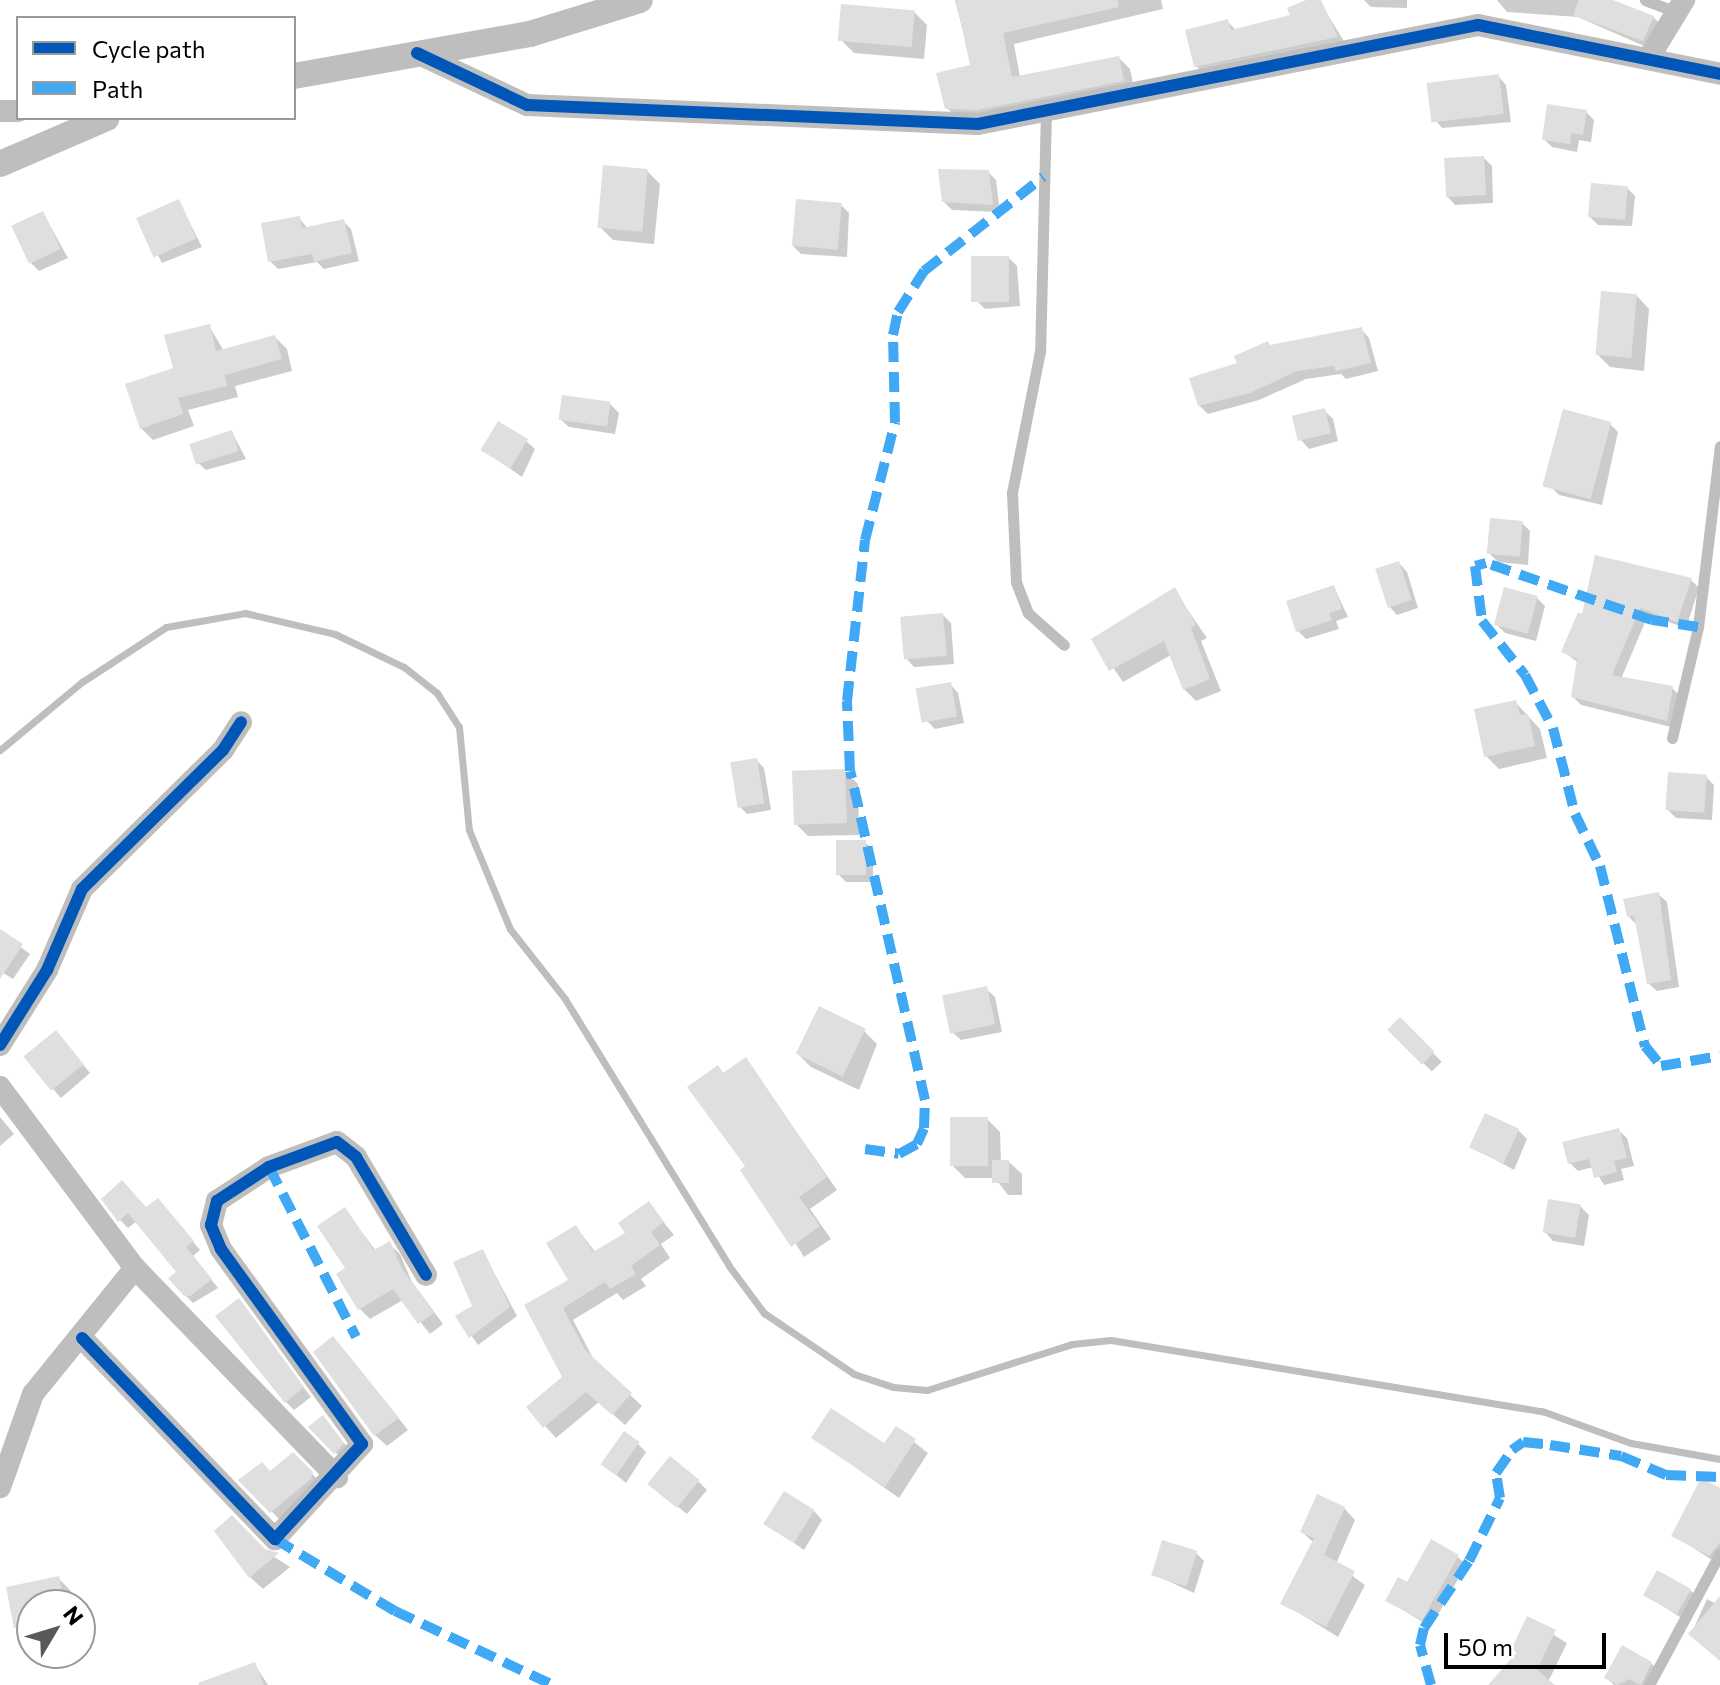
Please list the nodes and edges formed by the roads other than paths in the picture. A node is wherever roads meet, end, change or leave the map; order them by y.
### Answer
1 (640, 0) edge
2 (1645, 0) edge
3 (1680, 6) edge
4 (417, 53) junction
5 (1650, 56) junction
6 (1720, 74) edge
7 (296, 76) edge
8 (1046, 111) junction
9 (102, 120) edge
10 (0, 164) edge
11 (1720, 446) edge
12 (1064, 645) dead end
13 (241, 722) dead end
14 (1672, 738) dead end
15 (0, 1045) edge
16 (0, 1087) edge
17 (135, 1268) junction
18 (426, 1275) dead end
19 (82, 1338) junction
20 (337, 1477) junction
21 (0, 1487) edge
22 (1720, 1553) edge
23 (1649, 1685) edge

1 - 4 street
2 - 3 lane
3 - 5 street
4 - 7 street
4 - 8 street
5 - 6 street
5 - 8 street
8 - 12 lane
9 - 10 street
11 - 14 lane
13 - 15 street
16 - 17 street
17 - 19 street
17 - 20 street
18 - 20 street
19 - 20 street
19 - 21 street
22 - 23 lane

